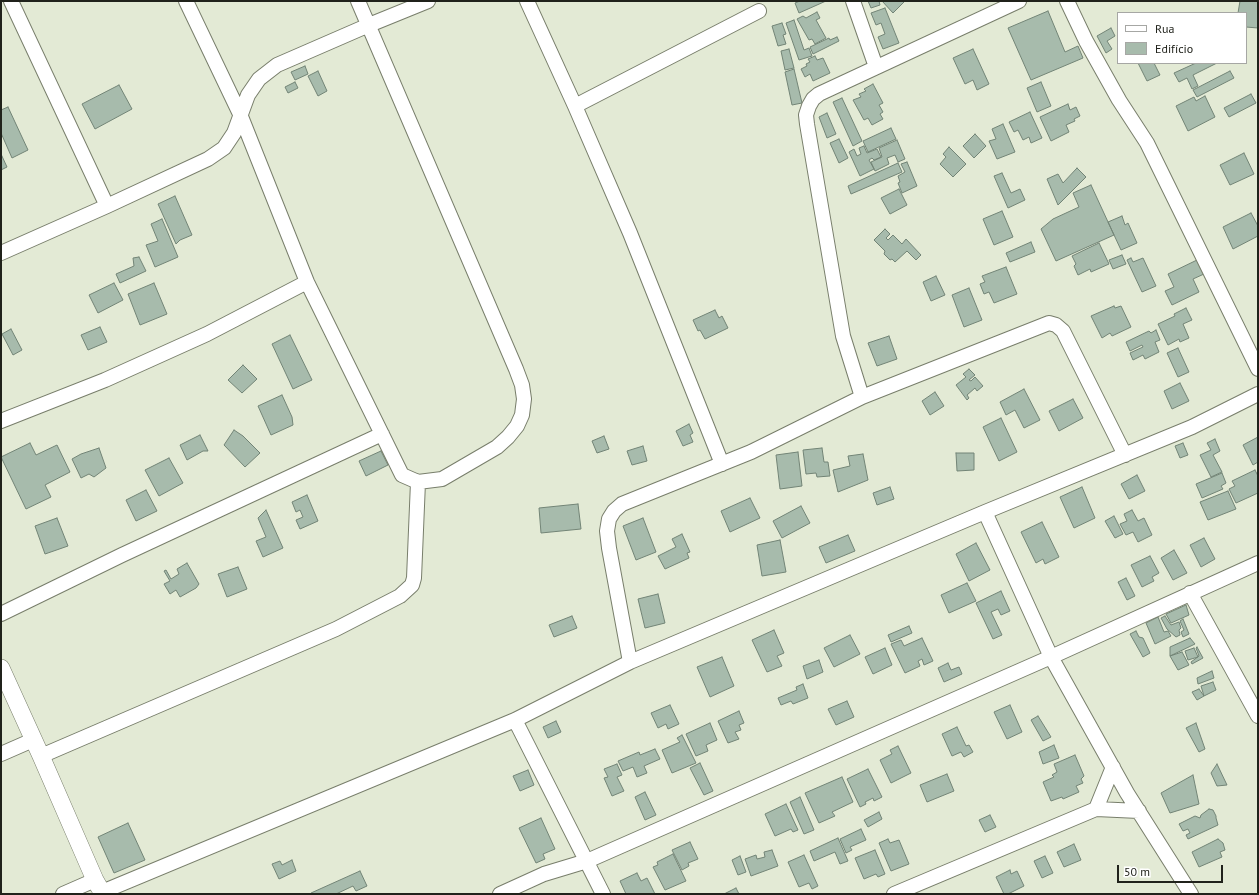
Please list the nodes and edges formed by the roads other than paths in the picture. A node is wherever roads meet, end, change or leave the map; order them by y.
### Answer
1 (11, 1) edge
2 (186, 1) edge
3 (358, 1) edge
4 (428, 1) edge
5 (527, 1) edge
6 (853, 1) edge
7 (1020, 1) edge
8 (1067, 1) edge
9 (759, 11) dead end
10 (369, 25) junction
11 (876, 67) junction
12 (575, 106) junction
13 (240, 114) junction
14 (107, 206) junction
15 (1, 253) edge
16 (307, 282) junction
17 (1258, 369) edge
18 (1258, 394) edge
19 (862, 397) junction
20 (1, 421) edge
21 (382, 434) junction
22 (1125, 455) junction
23 (722, 464) junction
24 (418, 482) junction
25 (985, 512) junction
26 (1258, 563) edge
27 (1190, 593) junction
28 (1, 614) edge
29 (1051, 657) junction
30 (630, 662) junction
31 (1, 668) edge
32 (1258, 716) edge
33 (515, 720) junction
34 (33, 740) junction
35 (1, 754) edge
36 (41, 756) junction
37 (1113, 767) junction
38 (1096, 809) junction
39 (1139, 811) junction
40 (587, 861) junction
41 (100, 889) edge
42 (63, 894) edge
43 (500, 894) edge
44 (603, 894) edge
45 (894, 894) edge
46 (1191, 894) edge

1 - 14 street
2 - 13 street
3 - 10 street
4 - 10 street
5 - 12 street
6 - 11 street
7 - 11 street
8 - 17 street
9 - 12 street
10 - 13 street
10 - 24 street
11 - 19 street
12 - 23 street
13 - 14 street
13 - 16 street
14 - 15 street
16 - 20 street
16 - 21 street
18 - 22 street
19 - 22 street
19 - 23 street
21 - 24 street
21 - 28 street
22 - 25 street
23 - 30 street
24 - 36 street
25 - 29 street
25 - 30 street
26 - 27 street
27 - 29 street
27 - 32 street
29 - 37 street
29 - 40 street
30 - 33 street
31 - 34 street
33 - 40 street
33 - 41 street
34 - 35 street
34 - 36 street
36 - 41 street
37 - 38 street
37 - 39 street
38 - 39 street
38 - 45 street
39 - 46 street
40 - 43 street
40 - 44 street
41 - 42 street

